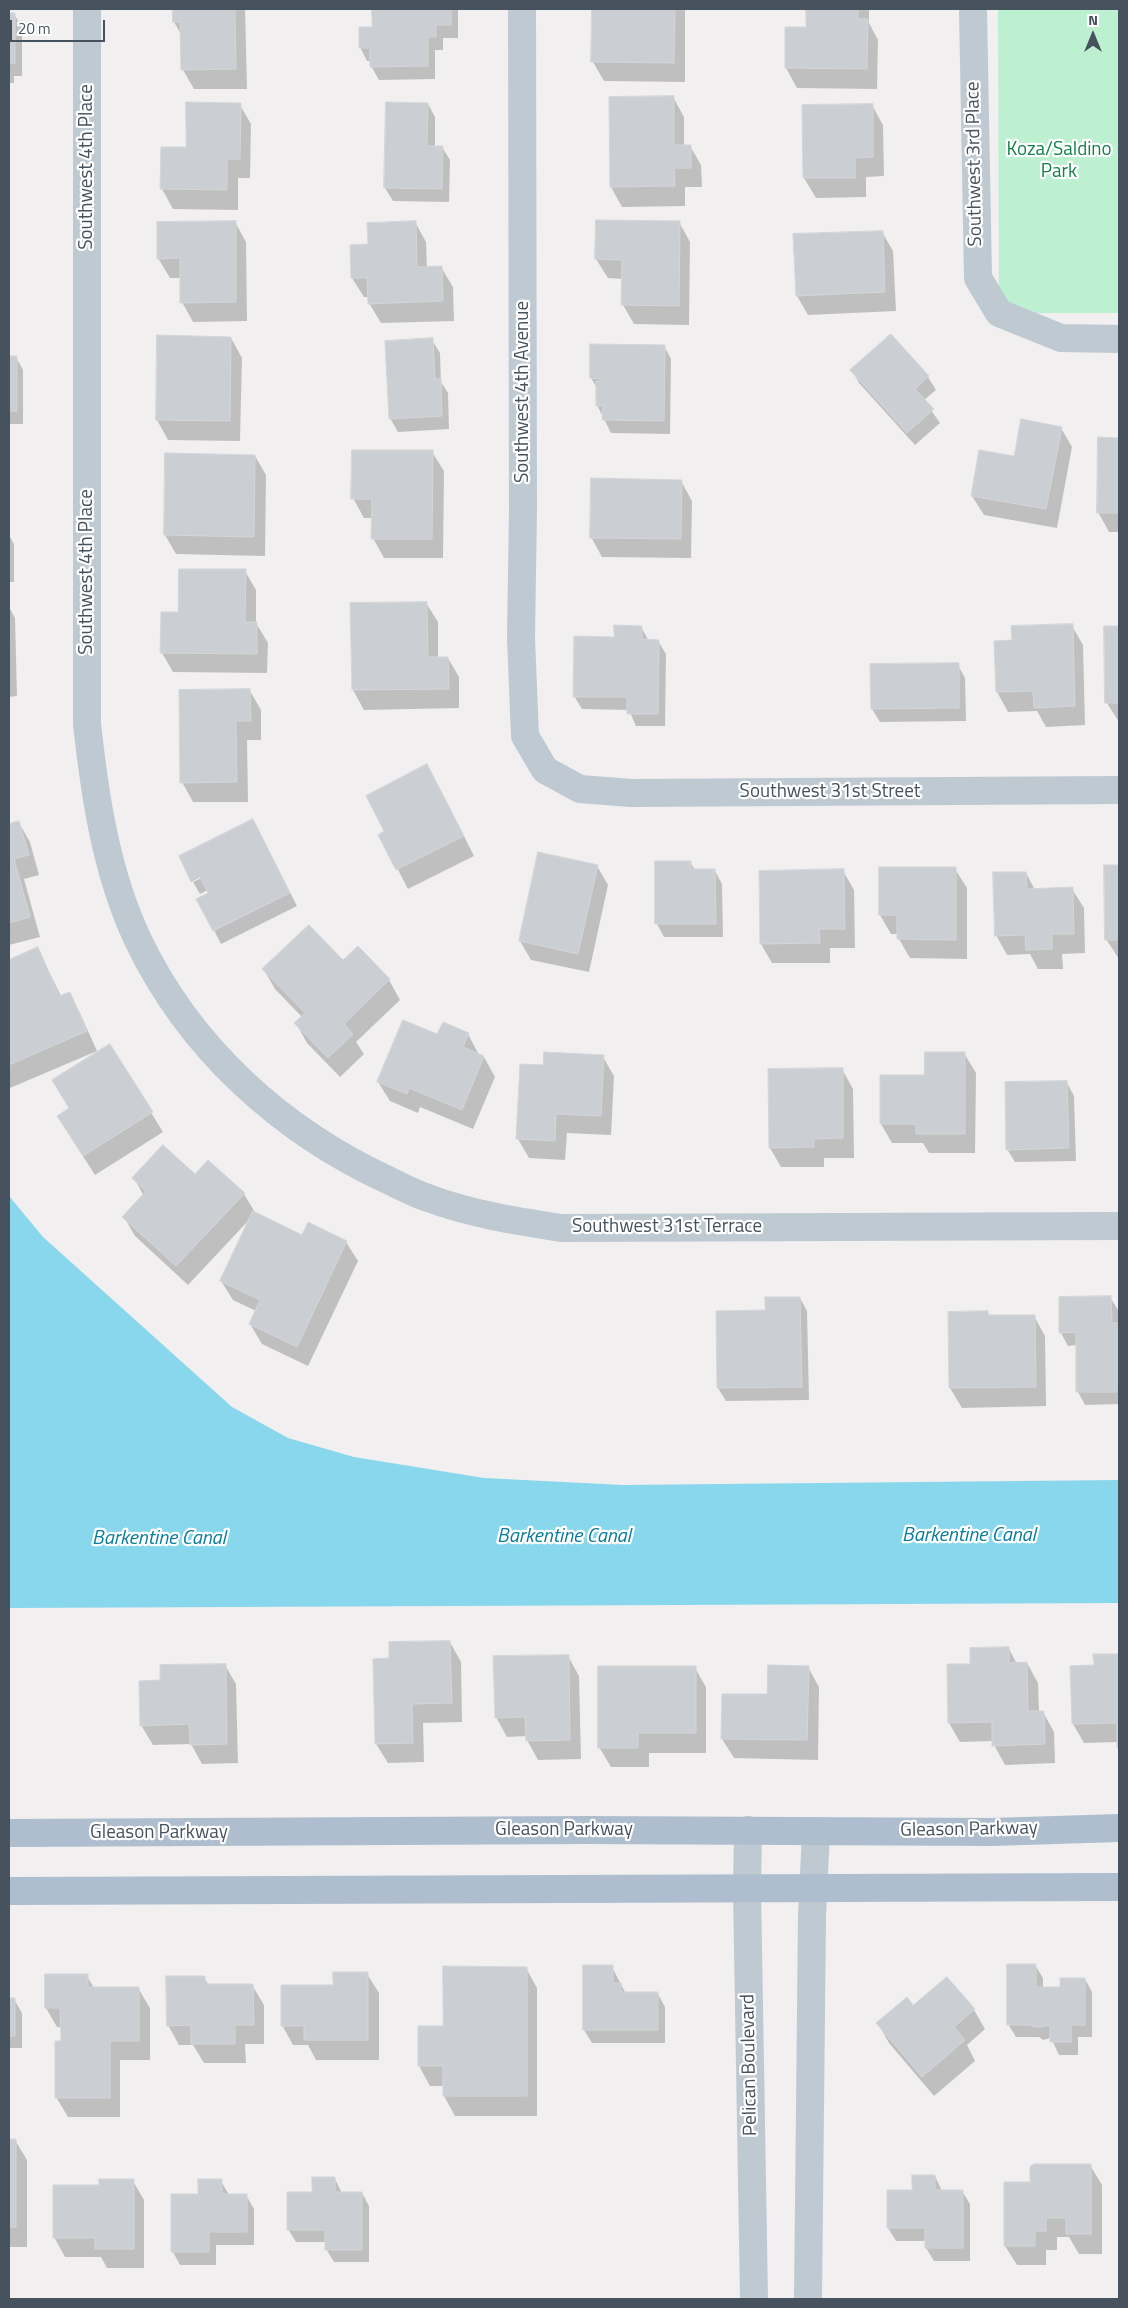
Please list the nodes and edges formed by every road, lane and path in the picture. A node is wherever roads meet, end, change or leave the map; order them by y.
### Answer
1 (87, 9) edge
2 (522, 9) edge
3 (973, 9) edge
4 (1119, 339) edge
5 (545, 770) joint
6 (1119, 790) edge
7 (249, 1090) joint
8 (1119, 1226) edge
9 (1119, 1828) edge
10 (748, 1830) junction
11 (816, 1832) junction
12 (9, 1833) edge
13 (812, 1887) junction
14 (1119, 1887) edge
15 (747, 1889) junction
16 (9, 1891) edge
17 (754, 2299) edge
18 (808, 2299) edge

1 - 7 street, Southwest 4th Place
2 - 5 street, Southwest 4th Avenue
3 - 4 street, Southwest 3rd Place
5 - 6 street, Southwest 31st Street
7 - 8 street, Southwest 31st Terrace
9 - 11 main road, Gleason Parkway
10 - 11 main road, Gleason Parkway
10 - 12 main road, Gleason Parkway
10 - 15 street, Pelican Boulevard
11 - 13 street
13 - 14 main road
13 - 15 main road
13 - 18 street
15 - 16 main road
15 - 17 street, Pelican Boulevard

